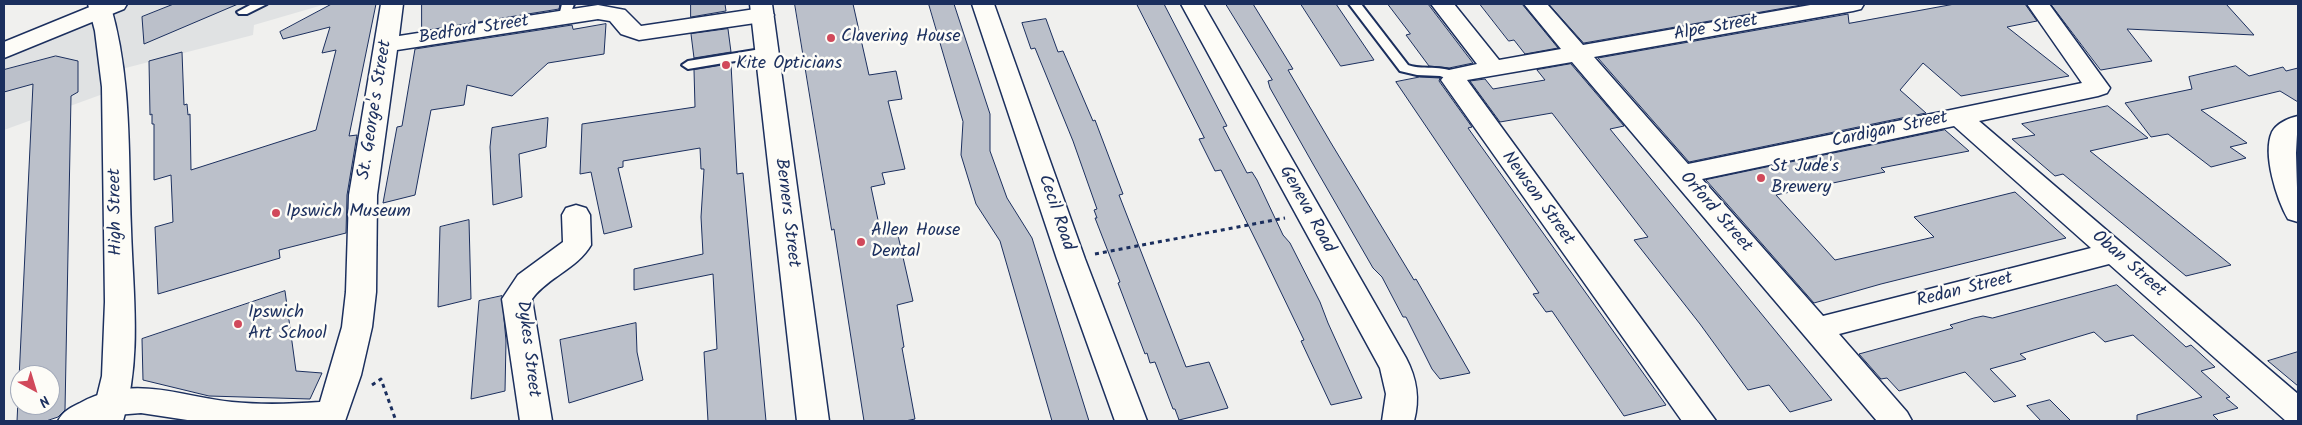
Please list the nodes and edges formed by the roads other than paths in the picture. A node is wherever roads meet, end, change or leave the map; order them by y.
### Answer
1 (261, 4) edge
2 (392, 4) edge
3 (983, 4) edge
4 (1192, 4) edge
5 (1355, 4) edge
6 (1442, 4) edge
7 (1535, 4) edge
8 (1853, 4) edge
9 (2038, 4) edge
10 (105, 6) edge
11 (761, 9) edge
12 (566, 10) edge
13 (243, 12) dead end
14 (387, 45) junction
15 (4, 51) edge
16 (767, 52) junction
17 (1579, 54) junction
18 (688, 65) dead end
19 (1493, 68) junction
20 (1454, 77) junction
21 (1958, 117) junction
22 (2298, 124) edge
23 (1681, 174) junction
24 (2298, 212) edge
25 (576, 215) dead end
26 (2114, 253) junction
27 (1816, 329) junction
28 (110, 412) edge
29 (2298, 413) edge
30 (331, 417) edge
31 (74, 421) edge
32 (536, 421) edge
33 (813, 421) edge
34 (1131, 421) edge
35 (1398, 421) edge
36 (1700, 421) edge
37 (1896, 421) edge

1 - 13 lane
2 - 14 street, St. George's Street
3 - 34 street, Cecil Road
4 - 35 street, Geneva Road
5 - 20 lane
6 - 19 street
7 - 17 street, Orford Street
8 - 17 street, Alpe Street
9 - 21 street, Cardigan Street
10 - 15 street
10 - 28 street, High Street
11 - 12 street, Bedford Street
11 - 16 street, Berners Street
12 - 14 street, Bedford Street
14 - 30 street, St. George's Street
16 - 18 lane
16 - 33 street, Berners Street
17 - 19 street
17 - 23 street, Orford Street
19 - 20 street
20 - 36 street, Newson Street
21 - 23 street, Cardigan Street
21 - 26 street, Oban Street
22 - 24 street
23 - 27 street, Orford Street
25 - 32 street, Dykes Street
26 - 27 street, Redan Street
26 - 29 street, Oban Street
27 - 37 street, Orford Street
28 - 30 street
28 - 31 street

